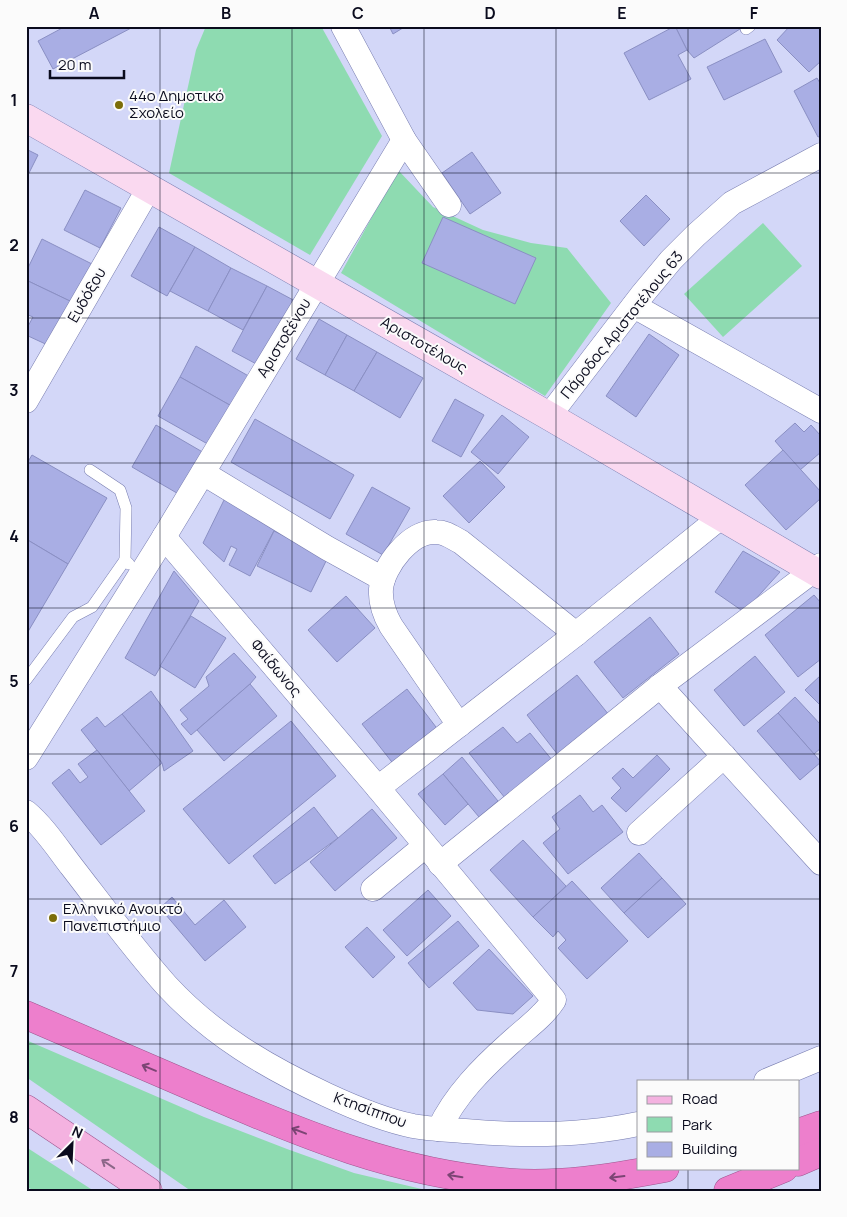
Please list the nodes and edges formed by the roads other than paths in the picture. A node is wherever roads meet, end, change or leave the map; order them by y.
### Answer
1 (343, 26) edge
2 (26, 118) edge
3 (404, 140) junction
4 (821, 155) edge
5 (148, 188) junction
6 (449, 205) dead end
7 (316, 284) junction
8 (634, 306) junction
9 (26, 401) edge
10 (821, 411) edge
11 (549, 416) junction
12 (90, 470) dead end
13 (203, 473) junction
14 (722, 517) junction
15 (164, 537) junction
16 (133, 568) junction
17 (818, 570) edge
18 (383, 579) junction
19 (576, 634) junction
20 (26, 680) edge
21 (660, 686) junction
22 (460, 725) junction
23 (724, 756) junction
24 (26, 758) edge
25 (378, 788) junction
26 (26, 812) edge
27 (639, 833) dead end
28 (425, 846) junction
29 (821, 863) edge
30 (440, 864) junction
31 (373, 889) dead end
32 (26, 1015) edge
33 (821, 1058) edge
34 (768, 1080) edge
35 (26, 1108) edge
36 (637, 1124) edge
37 (821, 1125) edge
38 (439, 1129) junction
39 (800, 1132) edge
40 (821, 1152) edge
41 (800, 1161) edge
42 (654, 1170) edge
43 (779, 1170) edge
44 (148, 1191) edge
45 (728, 1191) edge

1 - 3 street
2 - 5 main road, Αριστοτέλους
3 - 6 street
3 - 7 street, Αριστοξένου
4 - 8 street, Πάροδος Αριστοτέλους 63
5 - 7 main road, Αριστοτέλους
5 - 9 street, Ευδόξου
7 - 11 main road, Αριστοτέλους
7 - 13 street, Αριστοξένου
8 - 10 street
8 - 11 street, Πάροδος Αριστοτέλους 63
11 - 14 main road, Αριστοτέλους
12 - 16 lane
13 - 15 street, Αριστοξένου
13 - 18 street
14 - 17 main road, Αριστοτέλους
14 - 19 street
15 - 16 street
15 - 25 street, Φαίδωνος
16 - 20 lane
16 - 24 street
17 - 21 street
18 - 19 street
18 - 22 street
19 - 22 street
21 - 23 street
21 - 30 street
22 - 25 street
23 - 27 street
23 - 29 street
25 - 28 street, Φαίδωνος
26 - 38 street, Κτησίππου
28 - 30 street, Φαίδωνος
28 - 31 street
30 - 38 street, Φαίδωνος
42 -> 32 highway
33 - 34 street
44 -> 35 main road
36 - 38 street, Κτησίππου
37 - 39 highway
40 - 41 highway
43 - 45 highway

